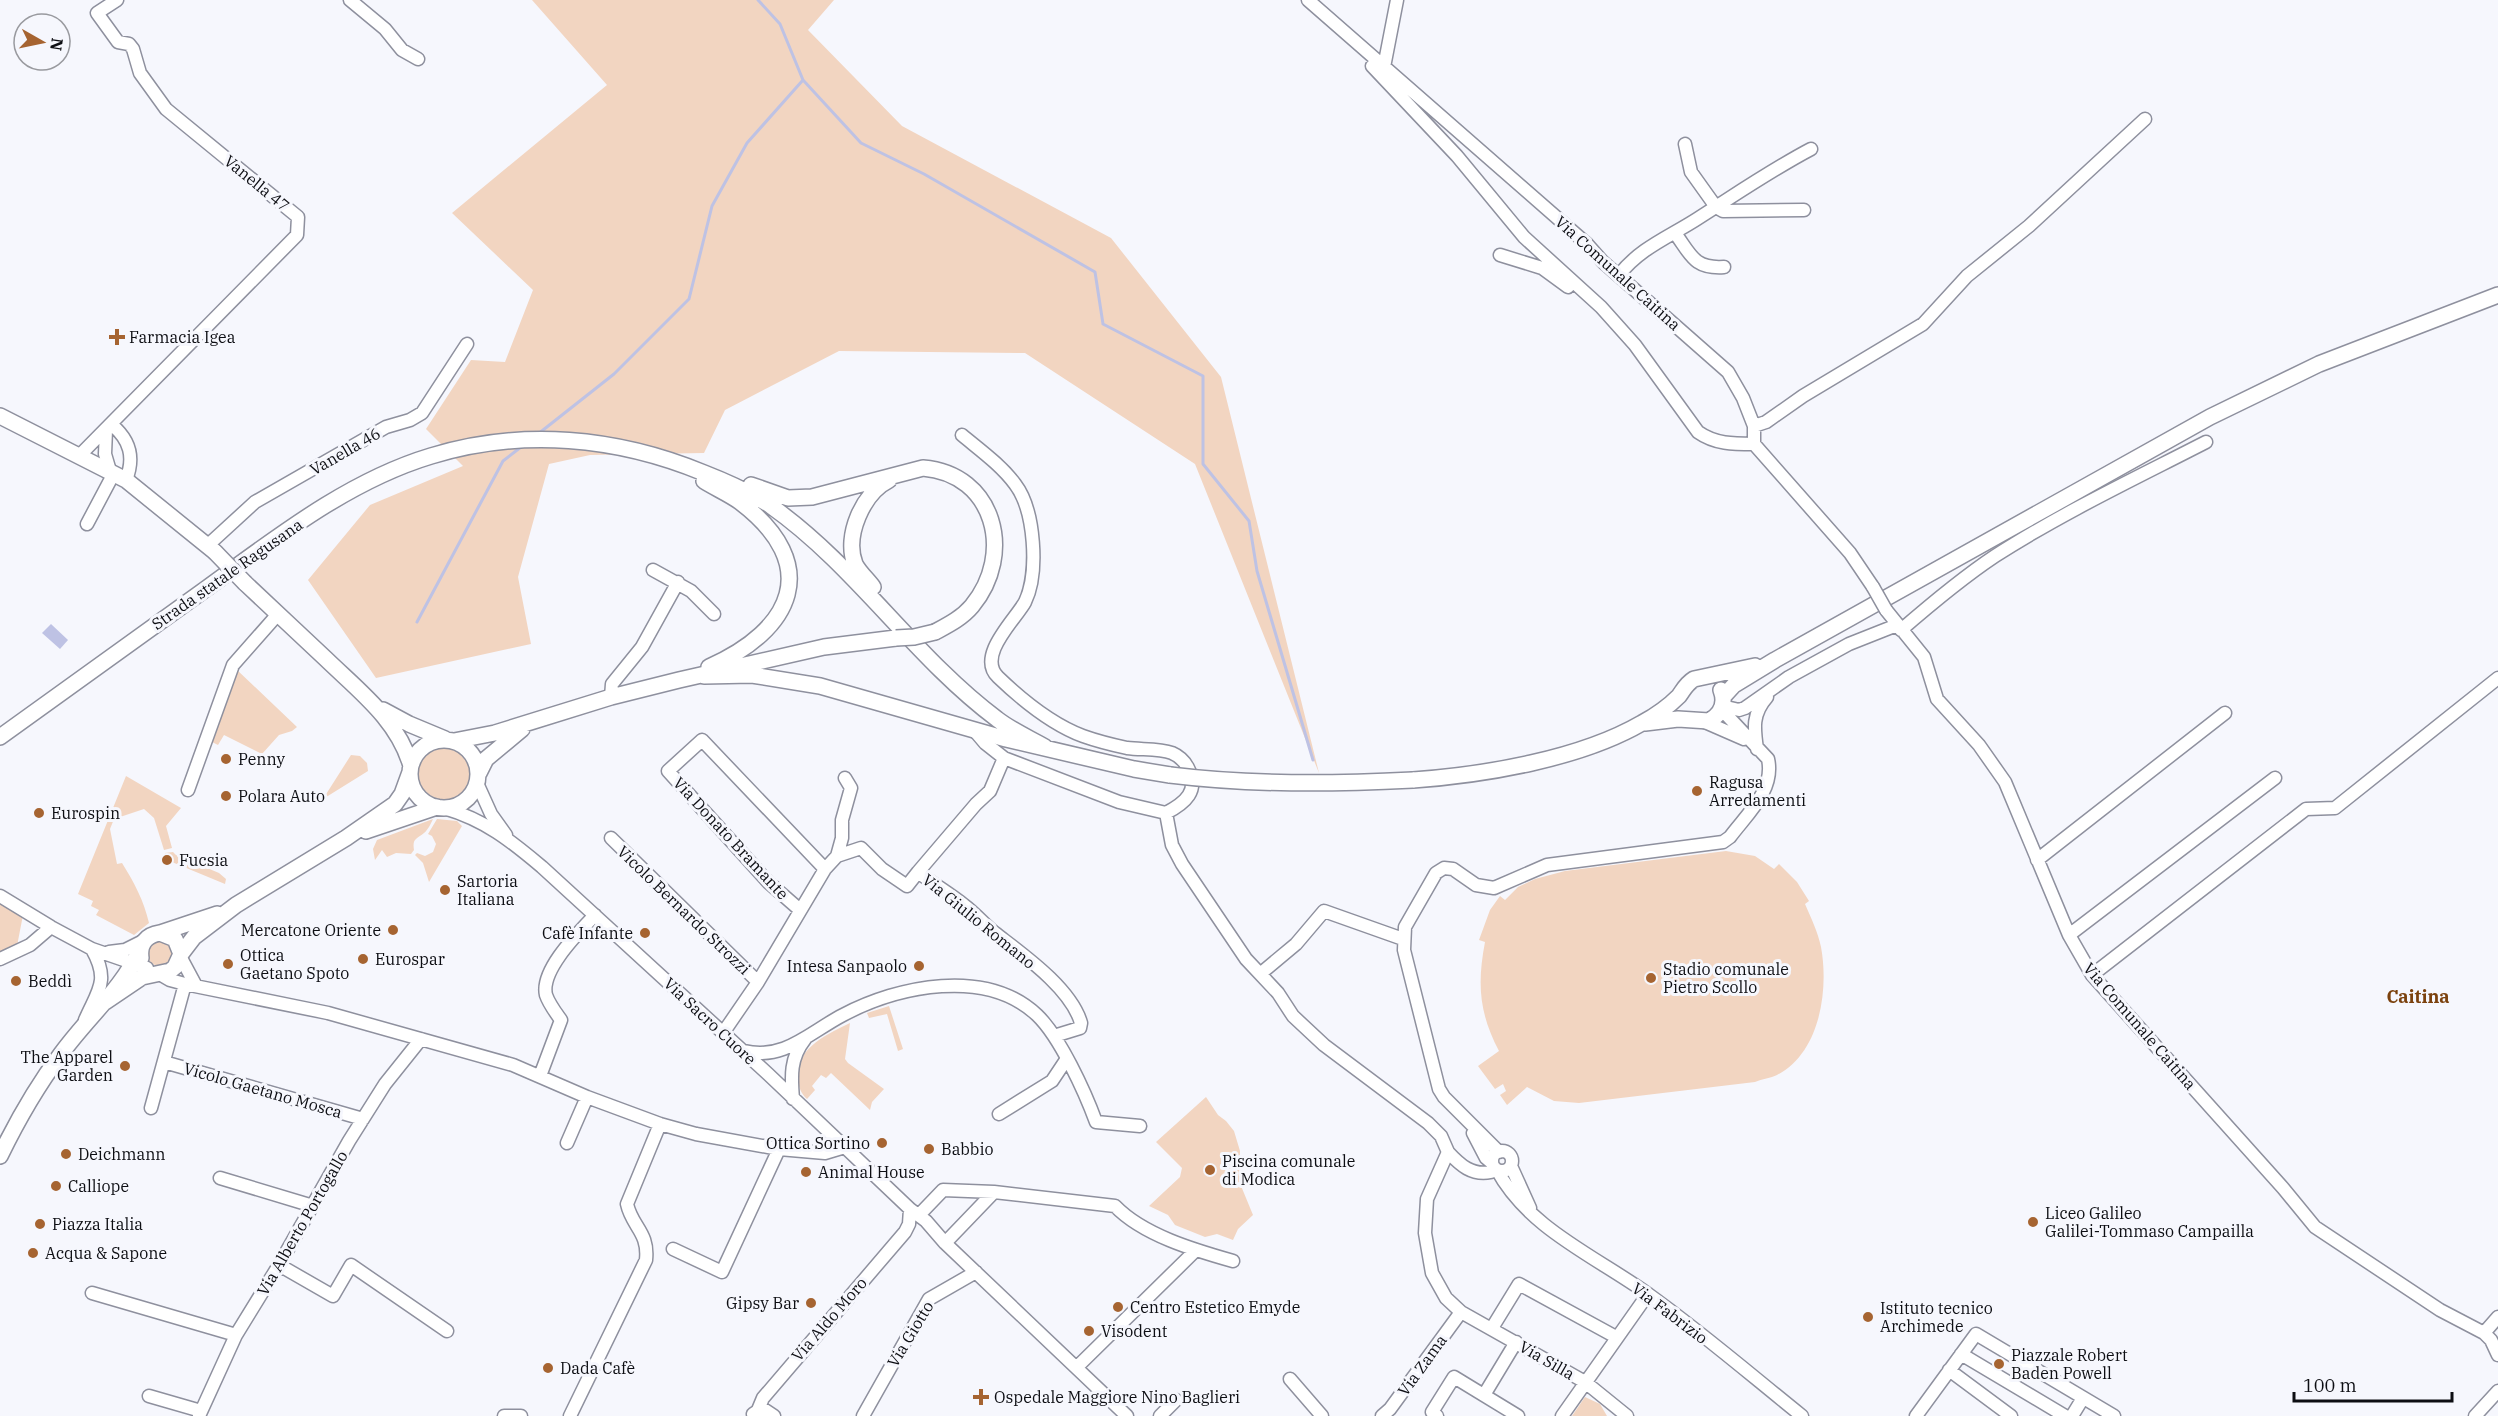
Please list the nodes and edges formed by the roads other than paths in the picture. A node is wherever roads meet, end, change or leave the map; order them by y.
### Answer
1 (117, 0) edge
2 (350, 0) edge
3 (1298, 0) edge
4 (1308, 0) edge
5 (1397, 0) edge
6 (417, 59) dead end
7 (1384, 67) junction
8 (1411, 89) junction
9 (1407, 103) junction
10 (2145, 119) dead end
11 (1685, 144) dead end
12 (1811, 149) dead end
13 (1716, 207) junction
14 (1804, 210) dead end
15 (1675, 233) junction
16 (1500, 255) dead end
17 (1724, 267) dead end
18 (1619, 275) junction
19 (1581, 291) junction
20 (2498, 295) edge
21 (467, 344) dead end
22 (0, 416) edge
23 (1754, 426) junction
24 (109, 428) junction
25 (962, 435) dead end
26 (2206, 442) dead end
27 (1754, 444) junction
28 (80, 455) junction
29 (680, 463) junction
30 (910, 470) junction
31 (117, 475) junction
32 (87, 524) dead end
33 (211, 549) junction
34 (653, 570) dead end
35 (678, 582) junction
36 (279, 614) junction
37 (714, 614) dead end
38 (1899, 627) junction
39 (1775, 660) junction
40 (943, 670) junction
41 (704, 676) junction
42 (1701, 678) junction
43 (2498, 678) edge
44 (679, 680) junction
45 (1782, 681) junction
46 (1680, 694) junction
47 (611, 697) junction
48 (1722, 704) junction
49 (375, 705) junction
50 (2225, 713) dead end
51 (534, 720) junction
52 (1697, 720) junction
53 (1642, 723) junction
54 (974, 730) junction
55 (0, 737) edge
56 (451, 740) junction
57 (1755, 746) junction
58 (1045, 747) junction
59 (1004, 758) junction
60 (411, 769) junction
61 (478, 778) junction
62 (845, 778) dead end
63 (2276, 778) dead end
64 (188, 790) dead end
65 (441, 808) junction
66 (1166, 813) junction
67 (507, 836) junction
68 (346, 838) junction
69 (611, 838) dead end
70 (837, 856) junction
71 (2037, 860) junction
72 (825, 869) junction
73 (918, 872) junction
74 (0, 896) edge
75 (236, 905) junction
76 (800, 910) junction
77 (595, 915) junction
78 (51, 927) junction
79 (160, 933) junction
80 (2069, 935) junction
81 (1403, 939) junction
82 (143, 944) junction
83 (96, 950) junction
84 (180, 955) junction
85 (0, 959) edge
86 (148, 969) junction
87 (1260, 974) junction
88 (2092, 975) junction
89 (758, 982) junction
90 (190, 984) junction
91 (105, 1002) junction
92 (80, 1030) junction
93 (723, 1033) junction
94 (808, 1035) junction
95 (1054, 1036) junction
96 (420, 1038) junction
97 (744, 1051) junction
98 (781, 1051) junction
99 (1066, 1060) junction
100 (164, 1062) junction
101 (792, 1063) junction
102 (770, 1076) junction
103 (540, 1077) junction
104 (587, 1097) junction
105 (793, 1099) junction
106 (151, 1108) dead end
107 (999, 1114) dead end
108 (363, 1119) junction
109 (660, 1124) junction
110 (1140, 1126) dead end
111 (567, 1143) dead end
112 (845, 1148) junction
113 (779, 1149) junction
114 (1448, 1152) junction
115 (0, 1156) edge
116 (1496, 1163) junction
117 (1511, 1166) junction
118 (220, 1178) dead end
119 (994, 1192) junction
120 (313, 1206) junction
121 (915, 1212) junction
122 (1534, 1214) junction
123 (932, 1229) junction
124 (904, 1232) junction
125 (945, 1244) junction
126 (673, 1249) dead end
127 (1196, 1250) junction
128 (1233, 1261) dead end
129 (279, 1265) junction
130 (976, 1272) junction
131 (92, 1293) dead end
132 (1648, 1294) junction
133 (1461, 1312) junction
134 (2497, 1322) edge
135 (1492, 1328) junction
136 (447, 1331) dead end
137 (2484, 1333) junction
138 (236, 1335) junction
139 (1616, 1337) junction
140 (1516, 1342) junction
141 (1962, 1354) junction
142 (2498, 1355) edge
143 (1077, 1367) junction
144 (1946, 1375) junction
145 (1290, 1378) dead end
146 (1585, 1382) junction
147 (2498, 1391) edge
148 (1484, 1395) junction
149 (149, 1396) dead end
150 (2083, 1398) junction
151 (1176, 1400) dead end
152 (200, 1414) edge
153 (757, 1414) edge
154 (504, 1416) edge
155 (521, 1416) edge
156 (570, 1416) edge
157 (774, 1416) edge
158 (863, 1416) edge
159 (1127, 1416) edge
160 (1160, 1416) edge
161 (1322, 1416) edge
162 (1382, 1416) edge
163 (1437, 1416) edge
164 (1518, 1416) edge
165 (1562, 1416) edge
166 (1627, 1416) edge
167 (1802, 1416) edge
168 (1916, 1416) edge
169 (2011, 1416) edge
170 (2065, 1416) edge
171 (2072, 1416) edge
172 (2114, 1416) edge
173 (2475, 1416) edge

1 - 24 street, Vanella 47
2 - 6 street
3 - 9 street
4 - 7 street, Via Comunale Caitina
5 - 7 street
7 - 8 street, Via Comunale Caitina
8 - 9 street
8 - 18 street, Via Comunale Caitina
9 - 19 street
10 - 23 street
11 - 13 street
12 - 13 street
13 - 14 street
13 - 15 street
15 - 17 street
15 - 18 street
16 - 19 street
18 - 23 street, Via Comunale Caitina
19 - 27 street
20 - 39 main road
21 - 33 street, Vanella 46
22 - 28 main road
23 - 27 street, Via Comunale Caitina
24 - 28 street
24 - 31 street
24 - 31 street
25 - 66 street
26 - 38 street
27 - 38 street, Via Comunale Caitina, bridge
28 - 31 main road
29 - 30 main road
29 - 40 main road
29 - 44 main road
29 - 55 main road, Strada statale Ragusana
30 - 40 main road
30 - 41 main road, bridge
31 - 32 street
31 - 33 main road
33 - 36 main road, bridge
34 - 35 street
35 - 37 street
35 - 47 street
36 - 49 main road
36 - 64 street
38 - 45 street
38 - 71 street, Via Comunale Caitina
39 - 42 main road
39 - 48 main road
40 - 58 main road
41 - 44 main road
41 - 54 main road
42 - 46 main road
42 - 48 main road
43 - 88 street
44 - 47 main road
45 - 48 street
45 - 57 street
46 - 52 main road
46 - 53 main road
47 - 51 main road
48 - 52 main road
48 - 57 street
49 - 56 main road
49 - 60 main road
50 - 71 street
51 - 56 main road
51 - 61 main road
52 - 53 main road
52 - 57 street
53 - 58 main road, bridge
54 - 58 main road
54 - 59 street
56 - 60 main road
56 - 61 main road
57 - 81 street
59 - 66 street
59 - 73 street
60 - 65 main road
60 - 68 main road
61 - 65 main road
61 - 67 street
62 - 70 street
63 - 80 street
65 - 67 street
65 - 68 main road
66 - 87 street
67 - 77 street, Via Sacro Cuore
68 - 75 main road
69 - 89 street, Vicolo Bernardo Strozzi
70 - 72 street
70 - 73 street, Via Giulio Romano
71 - 80 street, Via Comunale Caitina
72 - 76 street
72 - 76 street, Via Donato Bramante
73 - 95 street, Via Giulio Romano
74 - 78 street
75 - 79 main road
75 - 84 main road
76 - 89 street
77 - 93 street, Via Sacro Cuore
77 - 103 street
78 - 83 street
78 - 85 street
79 - 82 main road
79 - 84 main road
80 - 88 street, Via Comunale Caitina
81 - 87 street
81 - 116 street
82 - 83 street
82 - 86 main road
83 - 86 street
83 - 92 street
84 - 86 main road
84 - 90 street
86 - 90 street
86 - 91 main road
86 - 91 main road
87 - 114 street
88 - 137 street, Via Comunale Caitina
89 - 93 street
90 - 96 street
90 - 100 street
91 - 92 main road
92 - 115 main road
93 - 97 street, Via Sacro Cuore
94 - 95 street
94 - 98 street
94 - 101 street
95 - 99 street
96 - 103 street
96 - 108 street, Via Alberto Portogallo
97 - 98 street
97 - 102 street, Via Sacro Cuore
98 - 102 street
99 - 107 street
99 - 110 street
100 - 106 street
100 - 108 street, Vicolo Gaetano Mosca
101 - 102 street
101 - 105 street
102 - 105 street, Via Sacro Cuore
103 - 104 street
104 - 109 street
104 - 111 street
105 - 112 street, Via Sacro Cuore
108 - 120 street, Via Alberto Portogallo
109 - 113 street
109 - 156 street
112 - 113 street
112 - 121 street, Via Sacro Cuore
113 - 126 street
114 - 116 street
114 - 133 street
116 - 117 street
116 - 117 street
116 - 122 street, Via Fabrizio
117 - 122 street
118 - 120 street
119 - 121 street
119 - 125 street
119 - 127 street
120 - 129 street, Via Alberto Portogallo
121 - 123 street, Via Sacro Cuore
121 - 124 street
122 - 132 street, Via Fabrizio
123 - 124 street
123 - 125 street
124 - 153 street, Via Aldo Moro
125 - 130 street
127 - 128 street
127 - 143 street
129 - 136 street
129 - 138 street, Via Alberto Portogallo
130 - 143 street
130 - 158 street, Via Giotto
131 - 138 street
132 - 139 street
132 - 167 street, Via Fabrizio
133 - 135 street, Via Silla
133 - 162 street, Via Zama
134 - 137 street
135 - 139 street
135 - 140 street, Via Silla
137 - 142 street, Via Comunale Caitina
138 - 152 street, Via Alberto Portogallo
139 - 146 street
140 - 146 street, Via Silla
140 - 148 street
141 - 144 street
141 - 150 street
141 - 170 street
143 - 159 street
144 - 168 street
144 - 169 street
145 - 161 street
146 - 165 street
146 - 166 street, Via Silla
147 - 173 street
148 - 163 street
148 - 164 street
149 - 152 street
150 - 171 street
150 - 172 street
151 - 160 street
153 - 157 street, Via Aldo Moro
154 - 155 street

